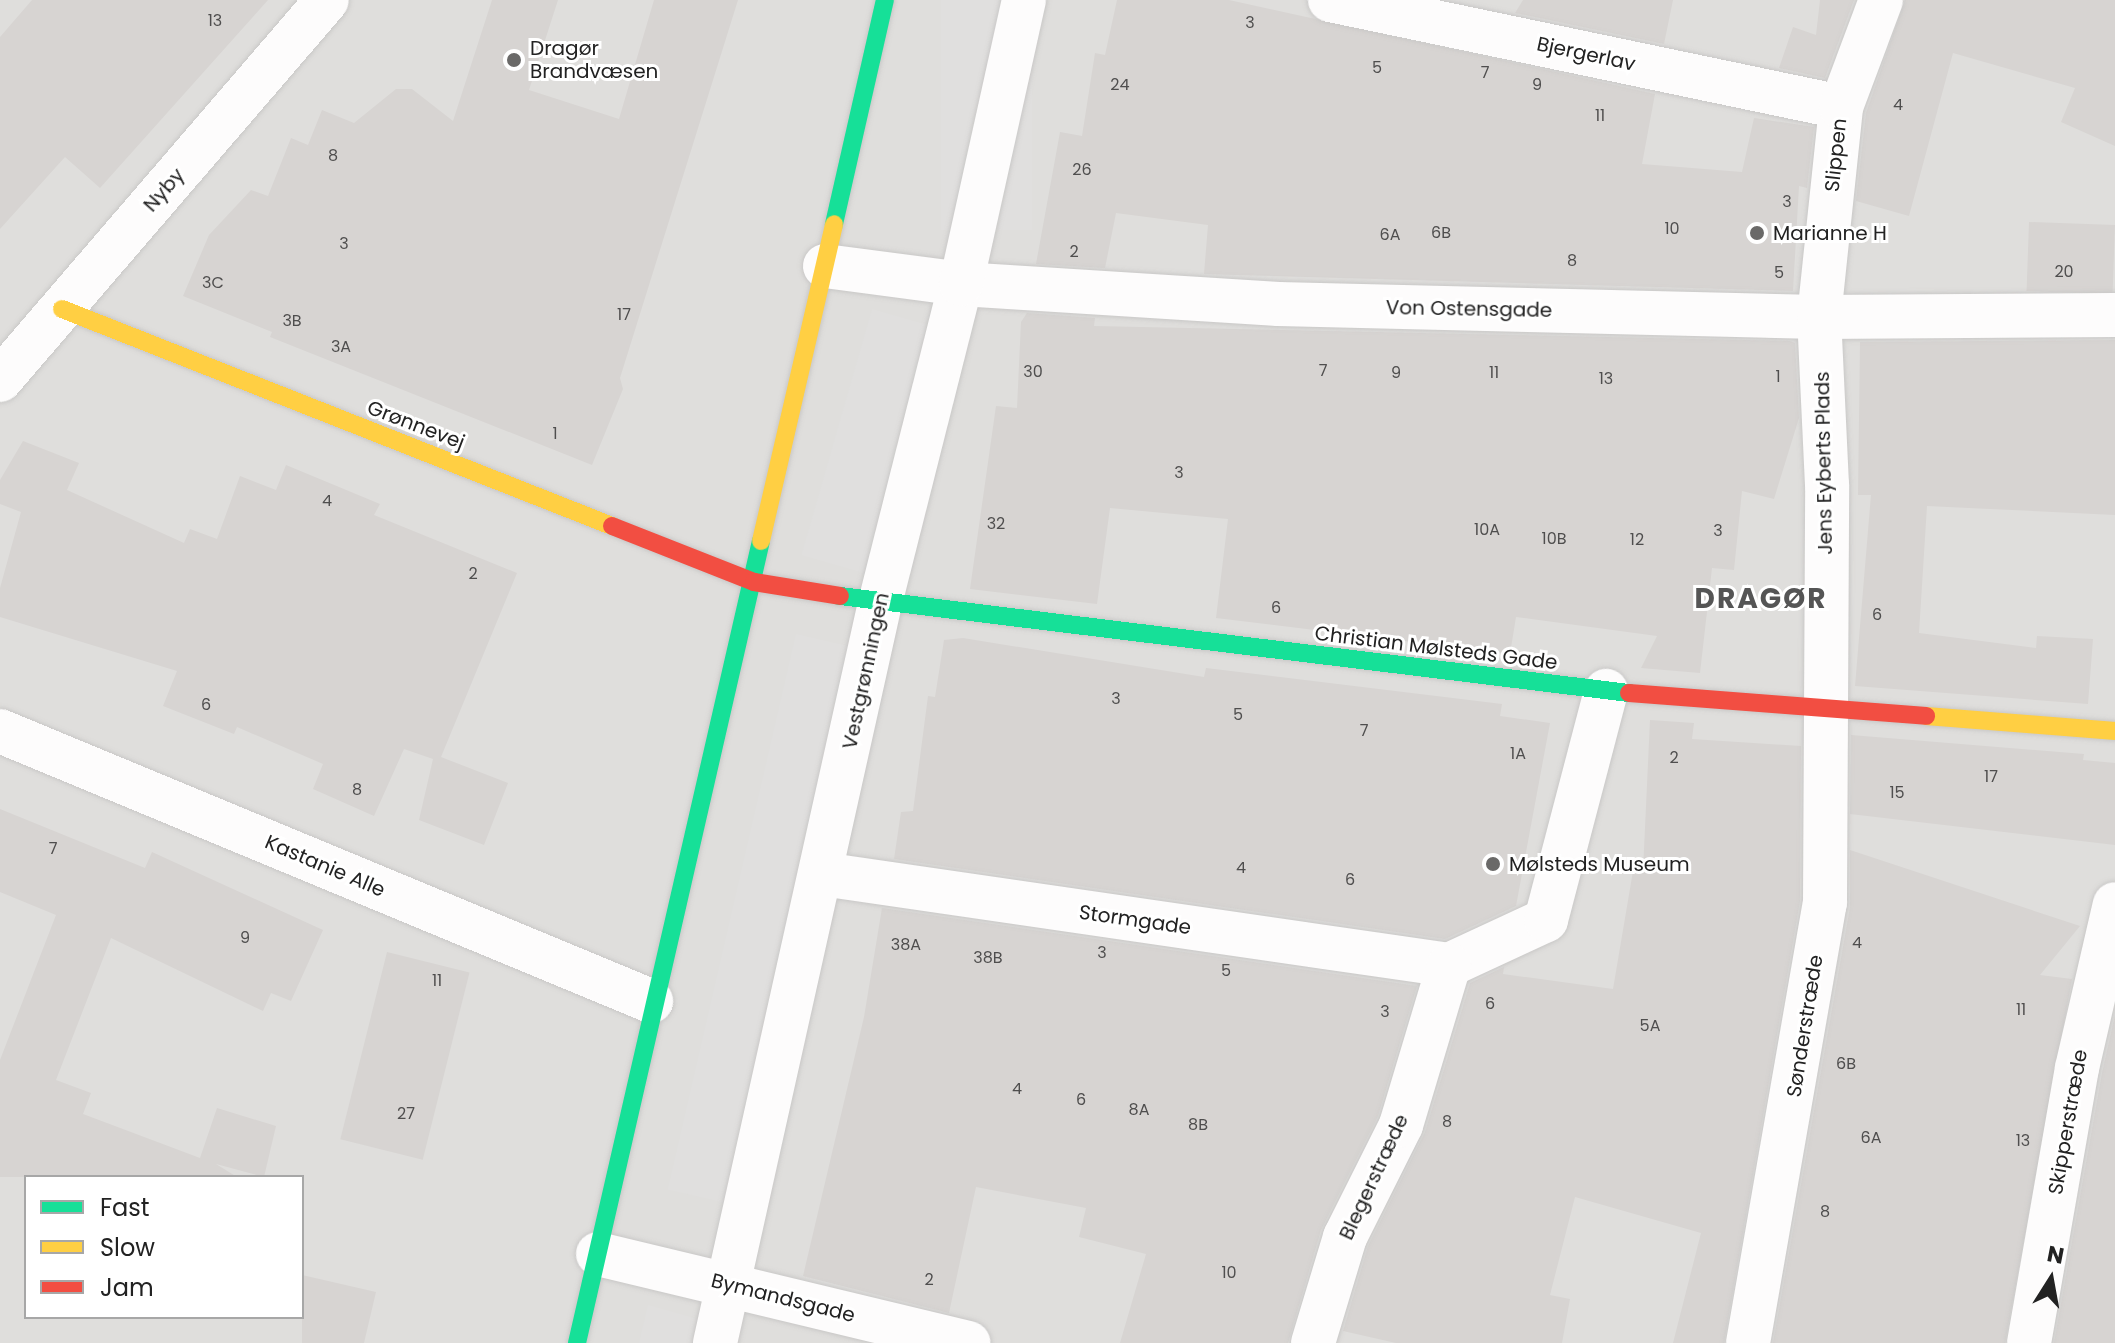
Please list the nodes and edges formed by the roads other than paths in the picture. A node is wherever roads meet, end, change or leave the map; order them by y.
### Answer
1 (327, 0) edge
2 (885, 0) edge
3 (1024, 0) edge
4 (1330, 0) edge
5 (1881, 0) edge
6 (1841, 107) junction
7 (825, 266) junction
8 (961, 284) junction
9 (62, 309) junction
10 (2115, 315) edge
11 (1819, 317) junction
12 (0, 380) edge
13 (754, 582) junction
14 (880, 603) junction
15 (1606, 691) junction
16 (1825, 705) junction
17 (0, 731) edge
18 (2115, 731) edge
19 (822, 874) junction
20 (2115, 904) edge
21 (1449, 965) junction
22 (651, 1001) junction
23 (598, 1254) junction
24 (729, 1284) junction
25 (577, 1343) edge
26 (715, 1343) edge
27 (968, 1343) edge
28 (1313, 1343) edge
29 (1748, 1343) edge
30 (2029, 1343) edge

1 - 9 street, Nyby
2 - 7 street
3 - 8 street, Vestgrønningen
4 - 6 street, Bjergerlav
5 - 6 street, Slippen
6 - 11 street, Slippen
7 - 8 street, Von Ostensgade
7 - 13 street
8 - 11 street, Von Ostensgade
8 - 14 street, Vestgrønningen
9 - 12 street, Nyby
9 - 13 street, Grønnevej
10 - 11 street, Von Ostensgade
11 - 16 street, Jens Eyberts Plads
13 - 14 street, Christian Mølsteds Gade
13 - 22 street
14 - 15 street, Christian Mølsteds Gade
14 - 19 street, Vestgrønningen
15 - 16 street, Christian Mølsteds Gade
15 - 21 street
16 - 18 street, Christian Mølsteds Gade
16 - 29 street, Sønderstræde
17 - 22 street, Kastanie Alle
19 - 21 street, Stormgade
19 - 24 street, Vestgrønningen
20 - 30 street, Skipperstræde
21 - 28 street, Blegerstræde
22 - 23 street
23 - 24 street, Bymandsgade
23 - 25 street
24 - 26 street, Vestgrønningen
24 - 27 street, Bymandsgade

